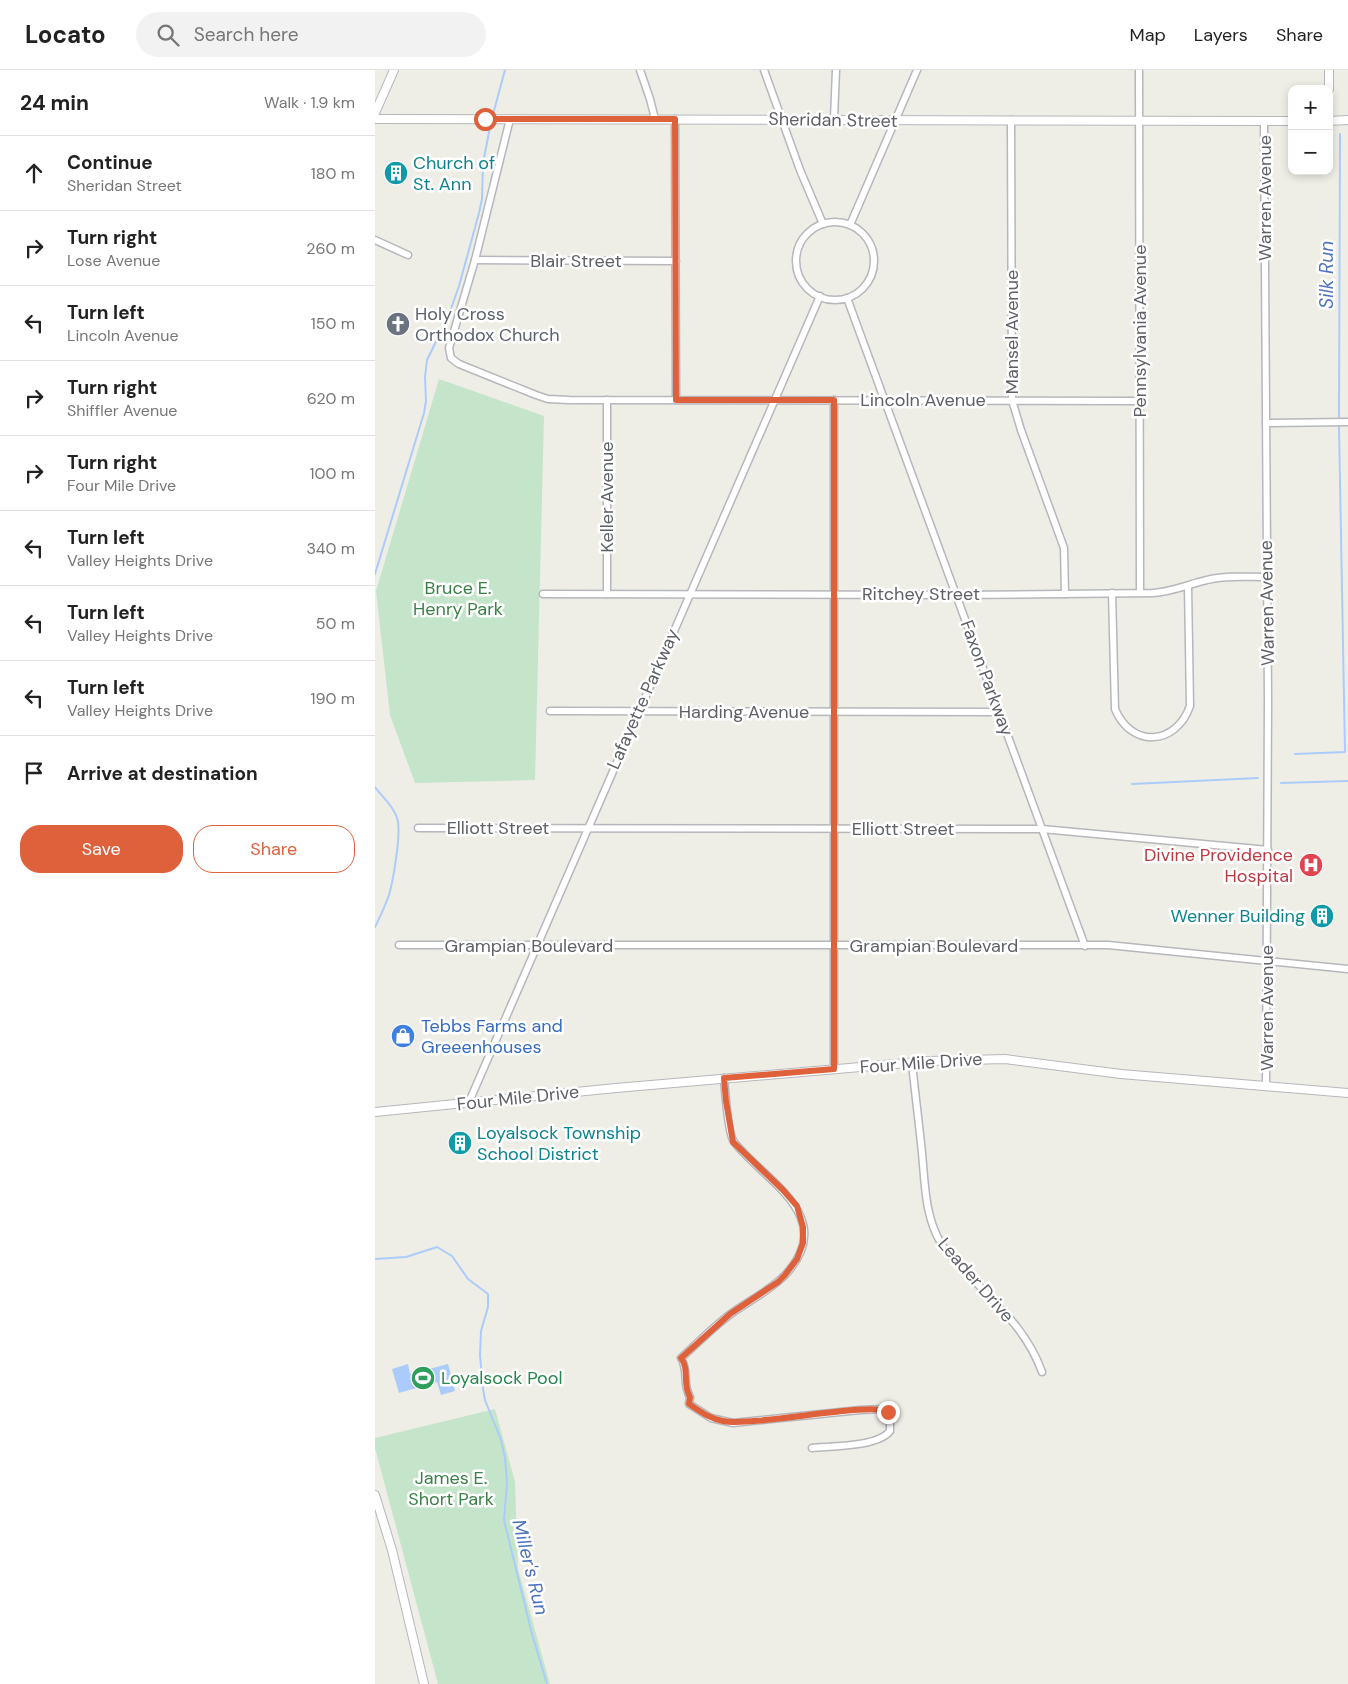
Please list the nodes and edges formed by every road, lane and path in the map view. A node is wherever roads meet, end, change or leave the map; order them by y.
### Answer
1 (394, 70) edge
2 (640, 70) edge
3 (764, 70) edge
4 (836, 70) edge
5 (917, 70) edge
6 (1139, 70) edge
7 (1329, 70) edge
8 (1329, 85) edge
9 (375, 113) edge
10 (375, 119) edge
11 (510, 119) junction
12 (655, 119) junction
13 (675, 119) junction
14 (781, 119) junction
15 (834, 119) junction
16 (895, 120) junction
17 (1011, 120) junction
18 (1348, 120) edge
19 (1139, 121) junction
20 (1265, 121) junction
21 (1288, 121) edge
22 (1333, 121) edge
23 (823, 224) junction
24 (850, 225) junction
25 (375, 240) edge
26 (408, 254) dead end
27 (475, 260) junction
28 (676, 261) junction
29 (820, 296) junction
30 (847, 298) junction
31 (607, 400) junction
32 (676, 400) junction
33 (834, 400) junction
34 (886, 400) junction
35 (1012, 400) junction
36 (773, 401) junction
37 (1140, 401) junction
38 (1348, 422) edge
39 (1266, 423) junction
40 (1267, 577) junction
41 (1188, 586) junction
42 (1140, 592) junction
43 (1112, 593) junction
44 (543, 594) dead end
45 (607, 594) junction
46 (689, 594) junction
47 (834, 594) junction
48 (1065, 594) junction
49 (957, 595) junction
50 (550, 711) dead end
51 (638, 712) junction
52 (833, 712) junction
53 (999, 712) junction
54 (418, 828) dead end
55 (587, 828) junction
56 (833, 829) junction
57 (1042, 829) junction
58 (1268, 850) junction
59 (399, 945) dead end
60 (536, 946) junction
61 (834, 946) junction
62 (1085, 946) junction
63 (1267, 961) junction
64 (1348, 968) edge
65 (912, 1063) junction
66 (834, 1069) junction
67 (724, 1078) junction
68 (1266, 1086) junction
69 (1348, 1093) edge
70 (469, 1102) junction
71 (375, 1112) edge
72 (1042, 1372) dead end
73 (811, 1448) dead end
74 (375, 1495) edge
75 (424, 1684) edge

1 - 9 street
2 - 12 street
3 - 14 street
4 - 15 street
5 - 16 street
6 - 19 street, Pennsylvania Avenue
7 - 8 street
10 - 11 street, Sheridan Street
11 - 12 street, Sheridan Street
11 - 27 street
12 - 13 street, Sheridan Street
13 - 14 street, Sheridan Street
13 - 28 street
14 - 15 street, Sheridan Street
14 - 23 street
15 - 16 street, Sheridan Street
16 - 17 street, Sheridan Street
16 - 24 street
17 - 19 street, Sheridan Street
17 - 35 street, Mansel Avenue
18 - 22 street
19 - 20 street, Sheridan Street
19 - 37 street, Pennsylvania Avenue
20 - 21 street, Sheridan Street
20 - 39 street, Warren Avenue
23 - 24 street
23 - 29 street
24 - 30 street
25 - 26 street
27 - 28 street, Blair Street
27 - 31 street, Lincoln Avenue
28 - 32 street
29 - 30 street
29 - 36 street, Lafayette Parkway
30 - 34 street, Faxon Parkway
31 - 32 street, Lincoln Avenue
31 - 45 street, Keller Avenue
32 - 36 street, Lincoln Avenue
33 - 34 street, Lincoln Avenue
33 - 36 street, Lincoln Avenue
33 - 47 street
34 - 35 street, Lincoln Avenue
34 - 49 street, Faxon Parkway
35 - 37 street, Lincoln Avenue
35 - 48 street, Mansel Avenue
36 - 46 street, Lafayette Parkway
37 - 42 street, Pennsylvania Avenue
38 - 39 street
39 - 40 street, Warren Avenue
40 - 41 street, Ritchey Street
40 - 58 street, Warren Avenue
41 - 42 street, Ritchey Street
41 - 43 street
42 - 43 street, Ritchey Street
43 - 48 street, Ritchey Street
44 - 45 street, Ritchey Street
45 - 46 street, Ritchey Street
46 - 47 street, Ritchey Street
46 - 51 street, Lafayette Parkway
47 - 49 street, Ritchey Street
47 - 52 street
48 - 49 street, Ritchey Street
49 - 53 street, Faxon Parkway
50 - 51 street, Harding Avenue
51 - 52 street, Harding Avenue
51 - 55 street, Lafayette Parkway
52 - 53 street, Harding Avenue
52 - 56 street
53 - 57 street, Faxon Parkway
54 - 55 street, Elliott Street
55 - 56 street, Elliott Street
55 - 60 street, Lafayette Parkway
56 - 57 street, Elliott Street
56 - 61 street
57 - 58 street, Elliott Street
57 - 62 street, Faxon Parkway
58 - 63 street, Warren Avenue
59 - 60 street, Grampian Boulevard
60 - 61 street, Grampian Boulevard
60 - 70 street, Lafayette Parkway
61 - 62 street, Grampian Boulevard
61 - 66 street
62 - 63 street, Grampian Boulevard
63 - 64 street, Grampian Boulevard
63 - 68 street, Warren Avenue
65 - 66 street, Four Mile Drive
65 - 68 street, Four Mile Drive
65 - 72 street, Leader Drive
66 - 67 street, Four Mile Drive
67 - 70 street, Four Mile Drive
67 - 73 street
68 - 69 street, Four Mile Drive
70 - 71 street, Four Mile Drive
74 - 75 street

